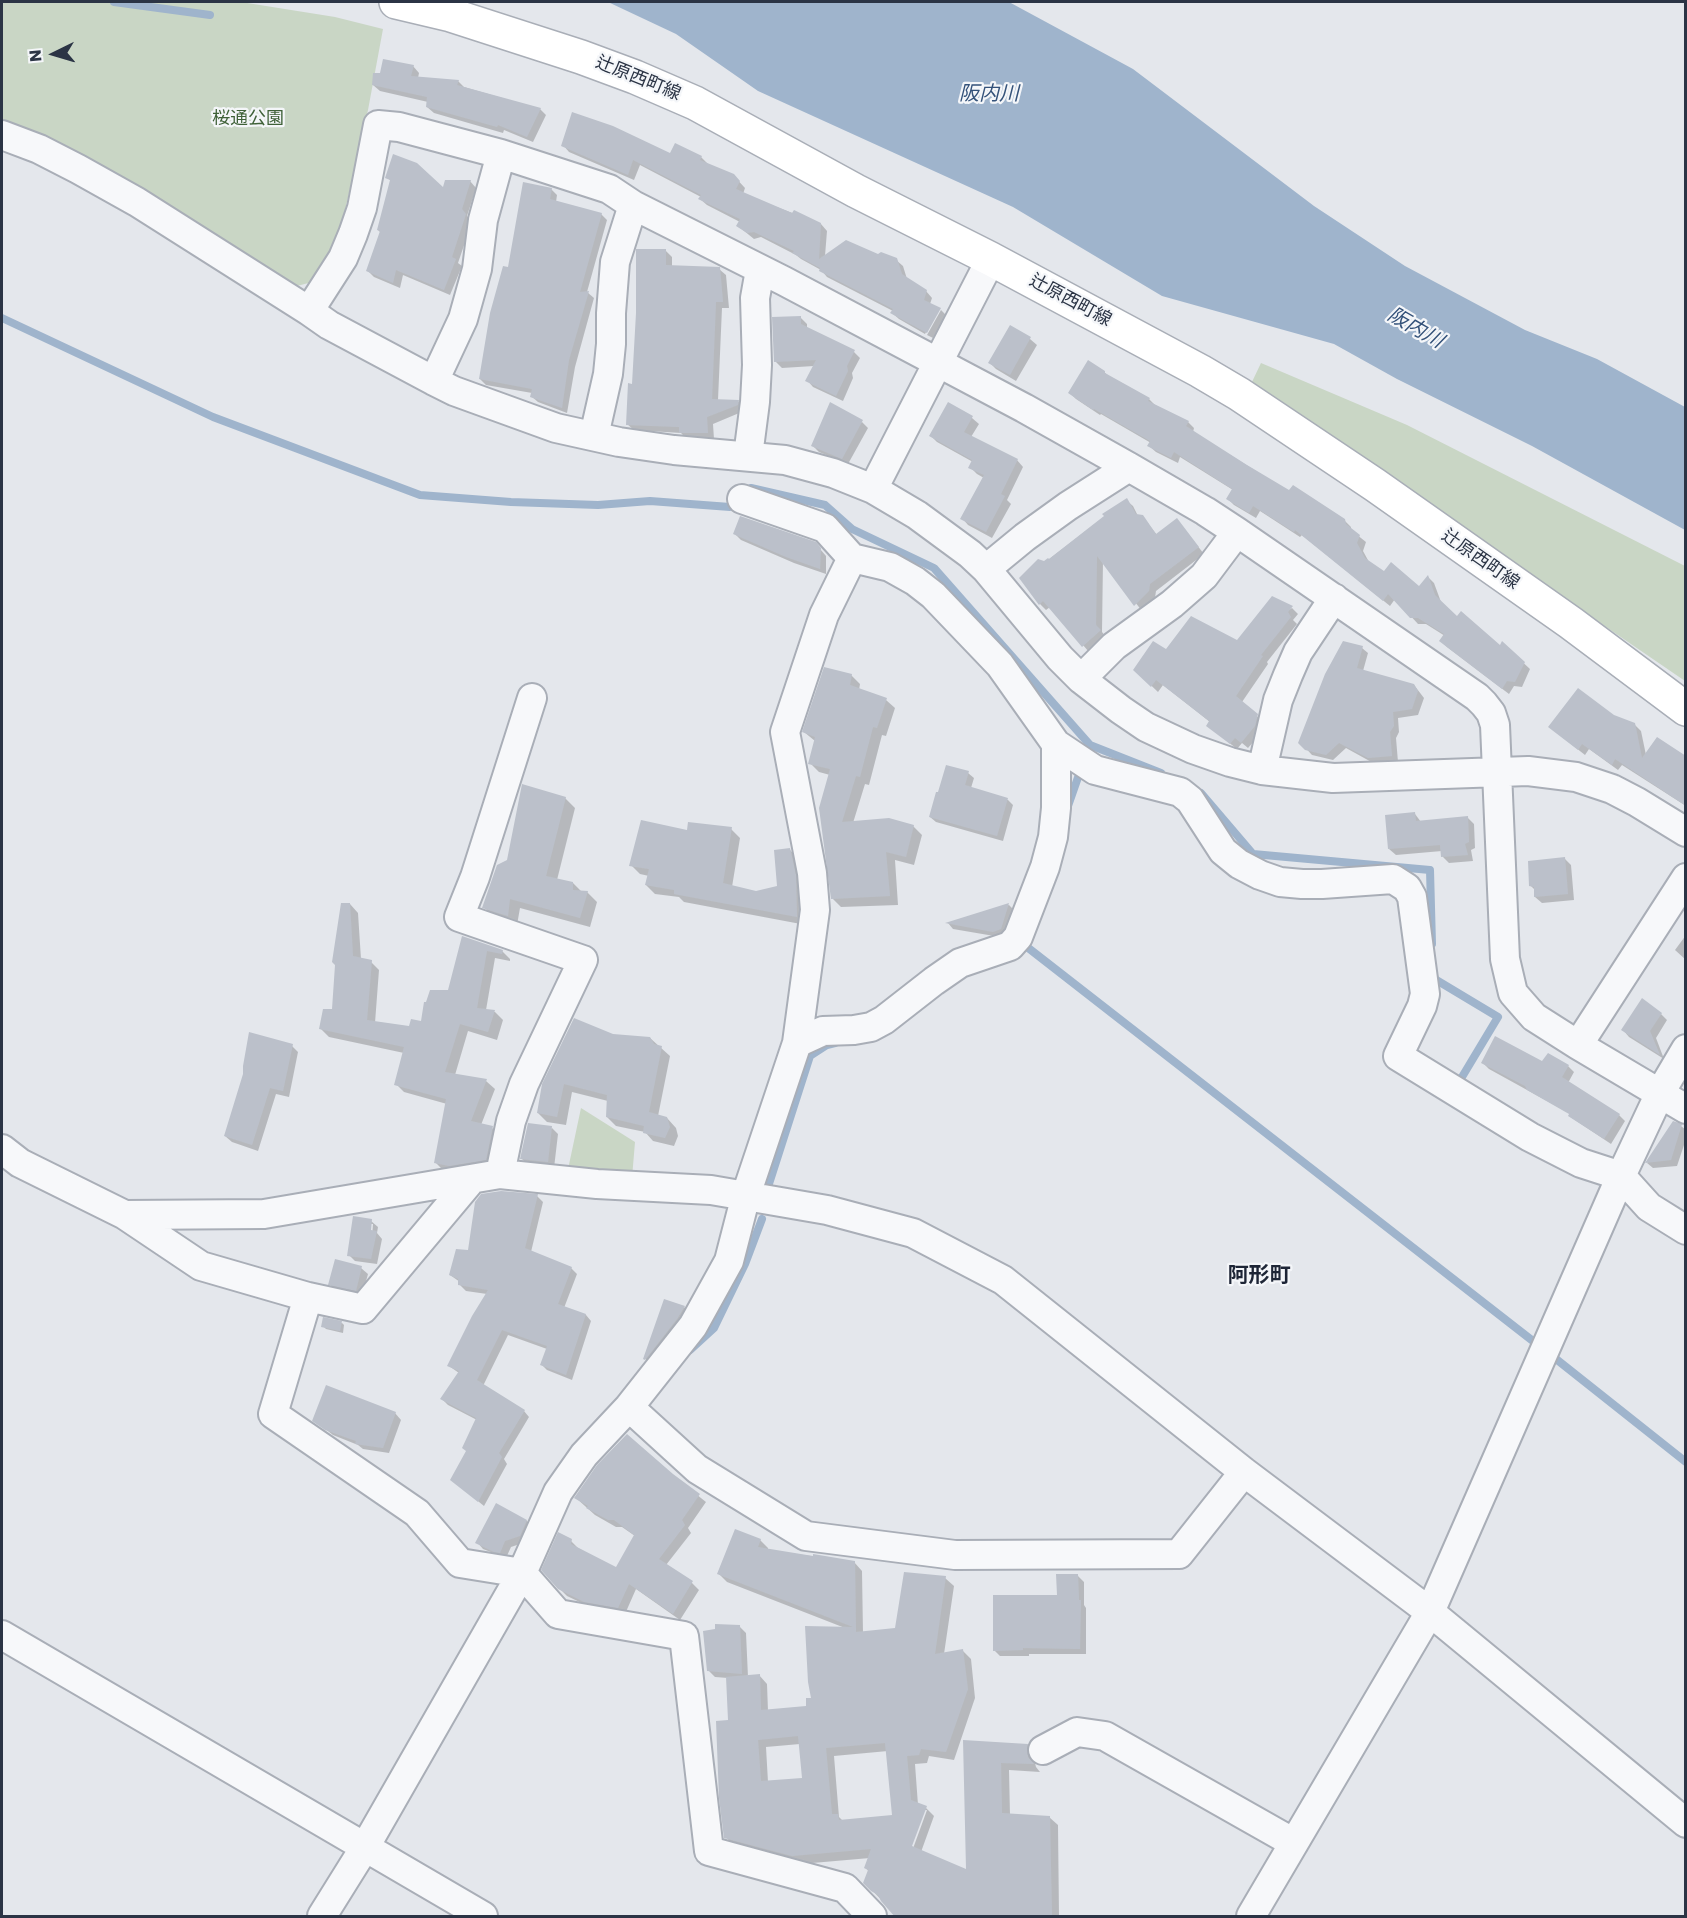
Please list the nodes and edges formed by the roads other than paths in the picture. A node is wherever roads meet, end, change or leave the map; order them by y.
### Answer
1 (396, 2) edge
2 (2, 135) edge
3 (501, 154) junction
4 (633, 206) junction
5 (991, 259) junction
6 (760, 270) junction
7 (309, 310) junction
8 (937, 363) junction
9 (434, 381) junction
10 (594, 436) junction
11 (748, 456) junction
12 (1129, 467) junction
13 (873, 489) junction
14 (742, 499) dead end
15 (1237, 532) junction
16 (852, 558) junction
17 (986, 569) junction
18 (1334, 598) junction
19 (1081, 679) junction
20 (532, 698) dead end
21 (1686, 709) edge
22 (1074, 756) junction
23 (1262, 770) junction
24 (1497, 772) junction
25 (1686, 832) edge
26 (1686, 878) edge
27 (797, 1043) junction
28 (1578, 1045) junction
29 (1686, 1049) edge
30 (1660, 1093) junction
31 (1686, 1109) edge
32 (2, 1149) edge
33 (500, 1174) junction
34 (1620, 1176) junction
35 (472, 1179) junction
36 (746, 1195) junction
37 (125, 1215) junction
38 (1686, 1230) edge
39 (308, 1297) junction
40 (629, 1407) junction
41 (1244, 1472) junction
42 (522, 1573) junction
43 (1430, 1612) junction
44 (2, 1635) edge
45 (1043, 1750) dead end
46 (1686, 1823) edge
47 (1294, 1843) junction
48 (365, 1847) junction
49 (322, 1917) edge
50 (483, 1917) edge
51 (872, 1917) edge
52 (1251, 1917) edge

1 - 5 main road, 辻原西町線
2 - 7 street
3 - 4 street
3 - 7 street
3 - 9 street
4 - 6 street
4 - 10 street
5 - 8 street
5 - 21 main road, 辻原西町線
6 - 8 street
6 - 11 street
7 - 9 street
8 - 12 street
8 - 13 street
9 - 10 street
10 - 11 street
11 - 13 street
12 - 15 street
12 - 17 street
13 - 17 street
14 - 16 street
15 - 18 street
15 - 19 street
16 - 22 street
16 - 27 street
17 - 19 street
18 - 23 street
18 - 24 street
19 - 23 street
20 - 33 street
22 - 27 street
22 - 34 street
23 - 24 street
24 - 25 street
24 - 28 street
26 - 28 street
27 - 36 street
28 - 30 street
29 - 30 street
30 - 31 street
30 - 34 street
32 - 37 street
33 - 35 street
33 - 36 street
34 - 38 street
34 - 43 street
35 - 37 street
35 - 39 street
36 - 40 street
36 - 41 street
37 - 39 street
39 - 42 street
40 - 41 street
40 - 42 street
41 - 43 street
42 - 48 street
42 - 51 street
43 - 46 street
43 - 47 street
44 - 48 street
45 - 47 street
47 - 52 street
48 - 49 street
48 - 50 street

